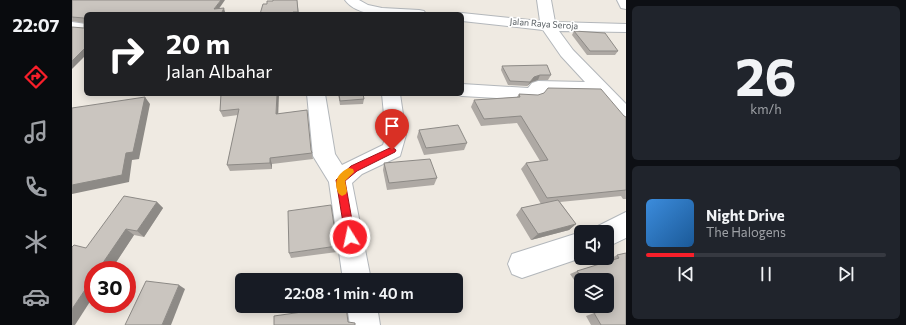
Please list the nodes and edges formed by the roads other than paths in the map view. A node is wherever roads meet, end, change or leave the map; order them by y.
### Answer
1 (544, 0) edge
2 (624, 0) edge
3 (626, 5) edge
4 (364, 10) edge
5 (392, 12) edge
6 (464, 14) edge
7 (72, 26) edge
8 (548, 26) junction
9 (84, 28) edge
10 (626, 28) edge
11 (602, 88) junction
12 (464, 90) edge
13 (316, 96) edge
14 (391, 96) edge
15 (626, 117) edge
16 (340, 180) junction
17 (626, 224) edge
18 (614, 231) edge
19 (574, 248) edge
20 (522, 264) dead end
21 (356, 273) edge
22 (363, 313) edge
23 (365, 325) edge

1 - 8 street
2 - 3 street
4 - 5 street
6 - 8 street, Jalan Raya Seroja
7 - 9 street
8 - 10 street, Jalan Raya Seroja
8 - 11 street
11 - 12 street
11 - 15 street
13 - 16 street
14 - 16 street
16 - 21 street
17 - 18 street
19 - 20 street
22 - 23 street

